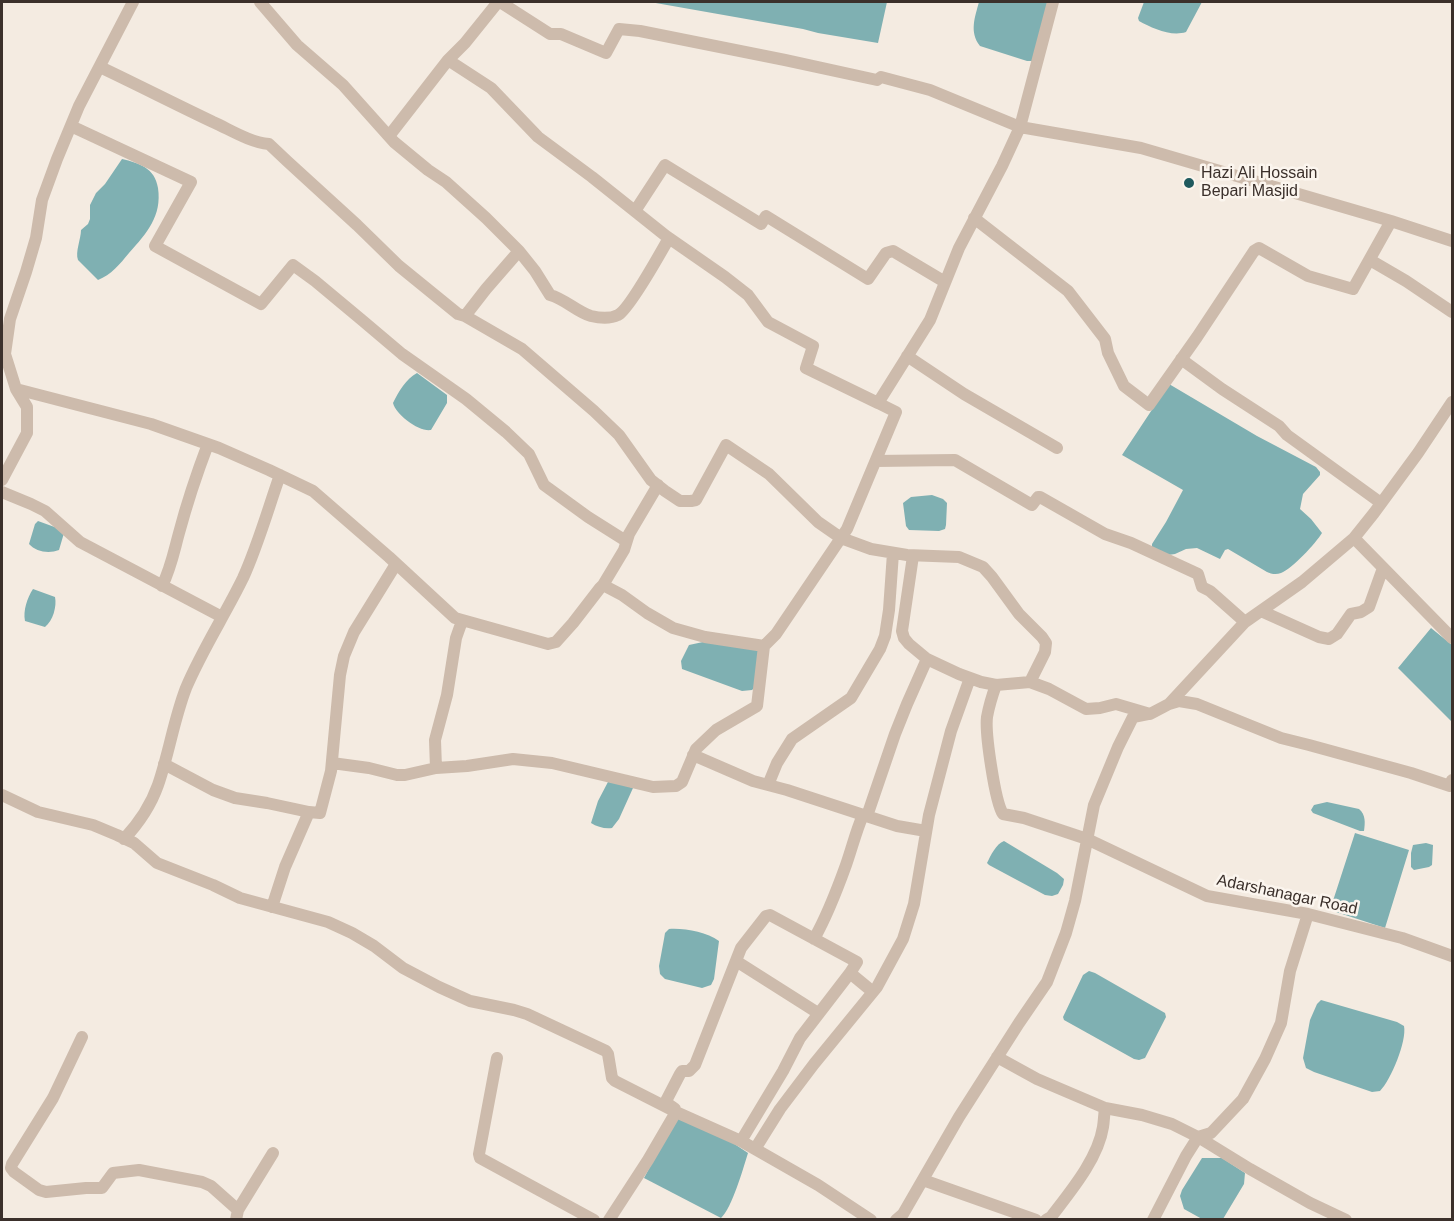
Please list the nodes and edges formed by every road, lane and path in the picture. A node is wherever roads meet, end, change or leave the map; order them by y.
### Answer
1 (134, 2) edge
2 (260, 2) edge
3 (499, 2) edge
4 (1053, 2) edge
5 (448, 60) junction
6 (100, 67) junction
7 (71, 126) junction
8 (1020, 127) junction
9 (389, 136) junction
10 (635, 211) junction
11 (974, 218) junction
12 (1391, 221) junction
13 (669, 238) junction
14 (1452, 241) edge
15 (519, 251) junction
16 (1370, 260) junction
17 (945, 282) junction
18 (1452, 312) edge
19 (465, 316) junction
20 (907, 356) junction
21 (1181, 359) junction
22 (16, 389) junction
23 (1452, 402) edge
24 (878, 403) junction
25 (208, 444) junction
26 (1057, 448) dead end
27 (876, 460) junction
28 (280, 475) junction
29 (2, 480) edge
30 (658, 485) junction
31 (2, 492) edge
32 (1381, 503) junction
33 (841, 538) junction
34 (1353, 538) junction
35 (626, 541) junction
36 (893, 553) junction
37 (914, 556) junction
38 (396, 564) junction
39 (1383, 568) junction
40 (603, 585) junction
41 (162, 586) junction
42 (1261, 610) junction
43 (222, 617) junction
44 (462, 621) junction
45 (1245, 622) junction
46 (1452, 638) edge
47 (764, 646) junction
48 (927, 659) junction
49 (970, 678) junction
50 (1030, 682) junction
51 (996, 685) junction
52 (1169, 704) junction
53 (1150, 714) junction
54 (693, 755) junction
55 (332, 763) junction
56 (164, 764) junction
57 (436, 768) junction
58 (1452, 780) edge
59 (768, 785) junction
60 (2, 795) edge
61 (309, 812) junction
62 (865, 816) junction
63 (926, 831) junction
64 (124, 839) junction
65 (1087, 839) junction
66 (272, 907) junction
67 (1308, 914) junction
68 (814, 939) junction
69 (1452, 956) edge
70 (736, 961) junction
71 (850, 973) junction
72 (873, 992) junction
73 (818, 1014) junction
74 (82, 1037) dead end
75 (997, 1057) junction
76 (497, 1058) dead end
77 (1105, 1108) junction
78 (679, 1113) junction
79 (1198, 1137) junction
80 (741, 1141) junction
81 (755, 1149) junction
82 (273, 1153) dead end
83 (923, 1180) junction
84 (237, 1215) edge
85 (594, 1220) edge
86 (609, 1220) edge
87 (871, 1220) edge
88 (896, 1220) edge
89 (1036, 1220) edge
90 (1046, 1220) edge
91 (1153, 1220) edge
92 (1346, 1220) edge

1 - 6 street
2 - 9 street
3 - 5 street
3 - 8 street
4 - 8 street
5 - 9 street
5 - 10 street
6 - 7 street
6 - 19 street
7 - 22 street
7 - 35 street
8 - 11 street
8 - 12 street
9 - 15 street
10 - 13 street
10 - 17 street
11 - 17 street
11 - 21 street
12 - 14 street
12 - 16 street
13 - 15 street
13 - 24 street
15 - 19 street
16 - 18 street
16 - 21 street
17 - 20 street
19 - 30 street
20 - 24 street
20 - 26 street
21 - 32 street
22 - 25 street
22 - 29 street
23 - 32 street
24 - 27 street
25 - 28 street
25 - 41 street
27 - 33 street
27 - 45 street
28 - 38 street
28 - 43 street
30 - 33 street
30 - 35 street
31 - 41 street
32 - 34 street
33 - 36 street
33 - 47 street
34 - 39 street
34 - 42 street
35 - 40 street
36 - 37 street
36 - 59 street
37 - 48 street
37 - 50 street
38 - 44 street
38 - 55 street
39 - 42 street
39 - 46 street
40 - 44 street
40 - 47 street
41 - 43 street
42 - 45 street
43 - 56 street
44 - 57 street
45 - 52 street
47 - 54 street
48 - 49 street
48 - 62 street
49 - 51 street
49 - 63 street
50 - 51 street
50 - 53 street
51 - 65 street, Adarshanagar Road
52 - 53 street
52 - 58 street
53 - 65 street
54 - 57 street
54 - 59 street
55 - 57 street
55 - 61 street
56 - 61 street
56 - 64 street
59 - 62 street
60 - 64 street
61 - 66 street
62 - 63 street
62 - 68 street
63 - 72 street
64 - 66 street
65 - 67 street, Adarshanagar Road
65 - 75 street
66 - 78 street
67 - 69 street, Adarshanagar Road
67 - 79 street
68 - 70 street
68 - 71 street
70 - 73 street
70 - 78 street
71 - 72 street
71 - 73 street
72 - 81 street
73 - 80 street
74 - 84 street
75 - 77 street
75 - 83 street
76 - 85 street
77 - 79 street
77 - 90 street
78 - 80 street
78 - 86 street
79 - 91 street
79 - 92 street
80 - 81 street
81 - 87 street
82 - 84 street
83 - 88 street
83 - 89 street

